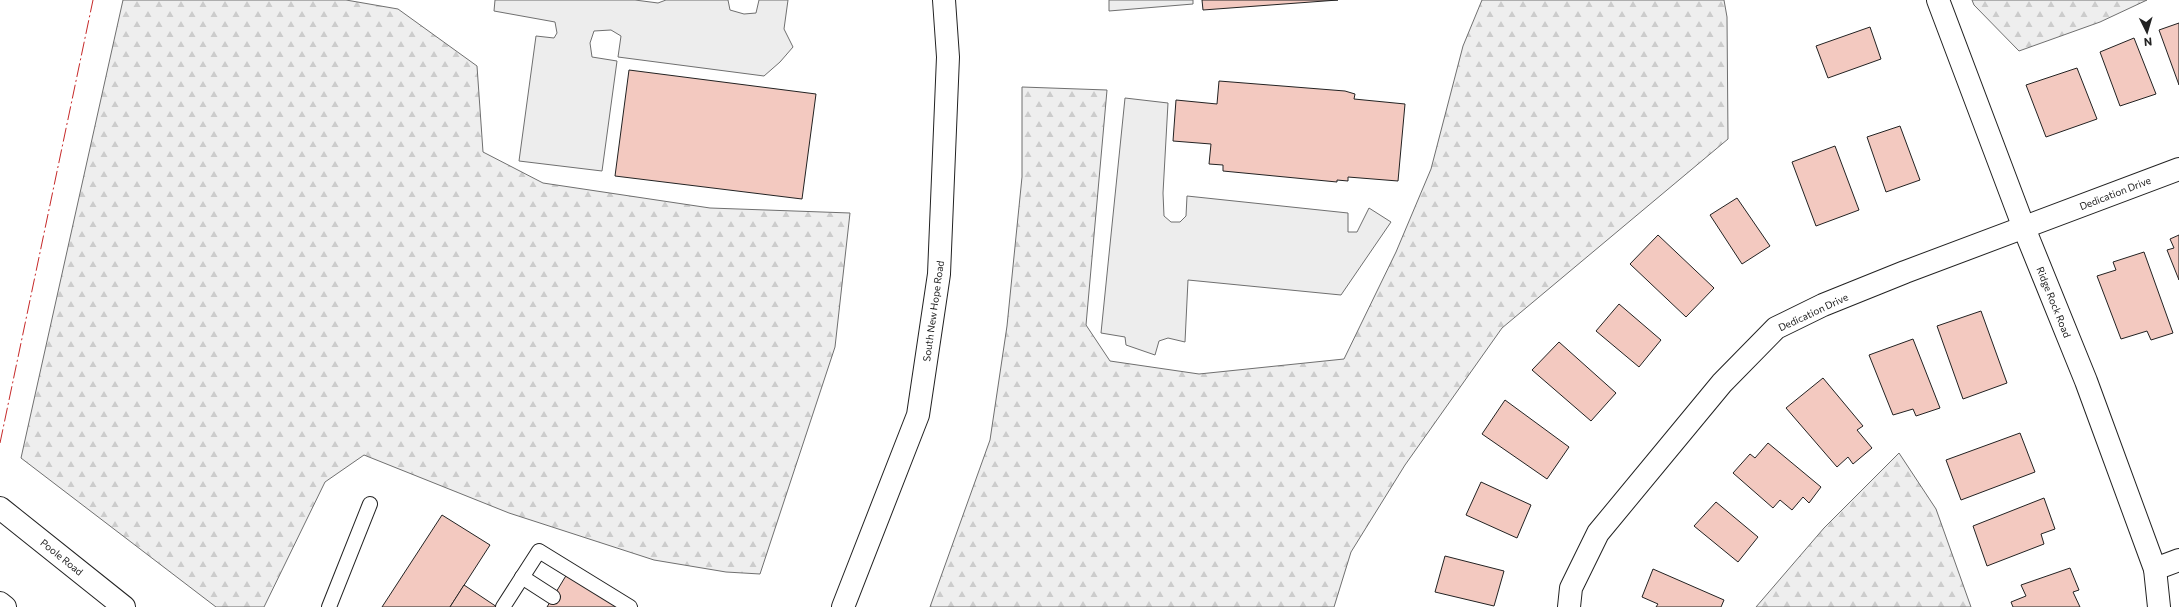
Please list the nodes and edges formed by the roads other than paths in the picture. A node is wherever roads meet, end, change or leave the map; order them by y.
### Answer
1 (944, 0) edge
2 (1938, 0) edge
3 (2179, 169) edge
4 (2024, 228) junction
5 (370, 504) dead end
6 (0, 508) edge
7 (2179, 560) edge
8 (2155, 569) junction
9 (522, 577) junction
10 (553, 597) dead end
11 (0, 603) edge
12 (5, 607) edge
13 (124, 607) edge
14 (329, 607) edge
15 (504, 607) edge
16 (630, 607) edge
17 (844, 607) edge
18 (1569, 607) edge
19 (2159, 607) edge

1 - 17 street, South New Hope Road
2 - 4 street, Ridge Rock Road
3 - 4 street, Dedication Drive
4 - 8 street, Ridge Rock Road
4 - 18 street, Dedication Drive
5 - 14 lane
6 - 13 street, Poole Road
7 - 8 street
8 - 19 street, Ridge Rock Road
9 - 10 lane
9 - 15 lane
9 - 16 lane
11 - 12 street

